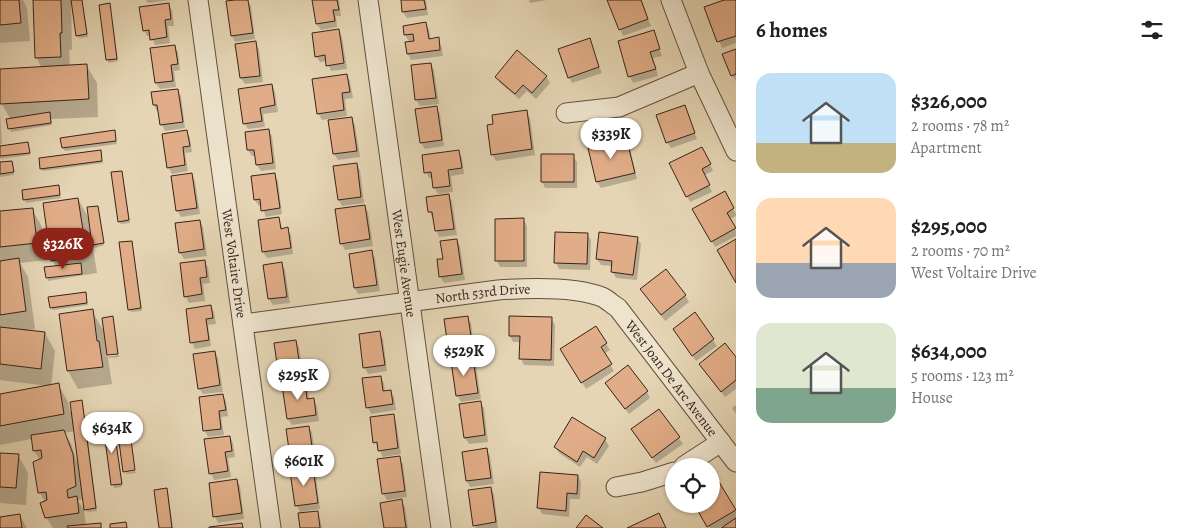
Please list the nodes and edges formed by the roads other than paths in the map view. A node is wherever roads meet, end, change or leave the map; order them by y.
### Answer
1 (198, 0) edge
2 (368, 0) edge
3 (671, 0) edge
4 (699, 73) junction
5 (566, 113) dead end
6 (736, 151) edge
7 (603, 298) joint
8 (410, 302) junction
9 (243, 324) junction
10 (720, 442) junction
11 (696, 458) edge
12 (736, 462) edge
13 (665, 475) edge
14 (616, 487) dead end
15 (271, 528) edge
16 (441, 528) edge

1 - 9 street, West Voltaire Drive
2 - 8 street, West Eugie Avenue
3 - 4 street
4 - 5 street
4 - 6 street
7 - 8 street, North 53rd Drive
7 - 10 street, West Joan De Arc Avenue
8 - 9 street, North 53rd Drive
8 - 16 street, West Eugie Avenue
9 - 15 street, West Voltaire Drive
10 - 11 street
10 - 12 street, West Joan De Arc Avenue
13 - 14 street

